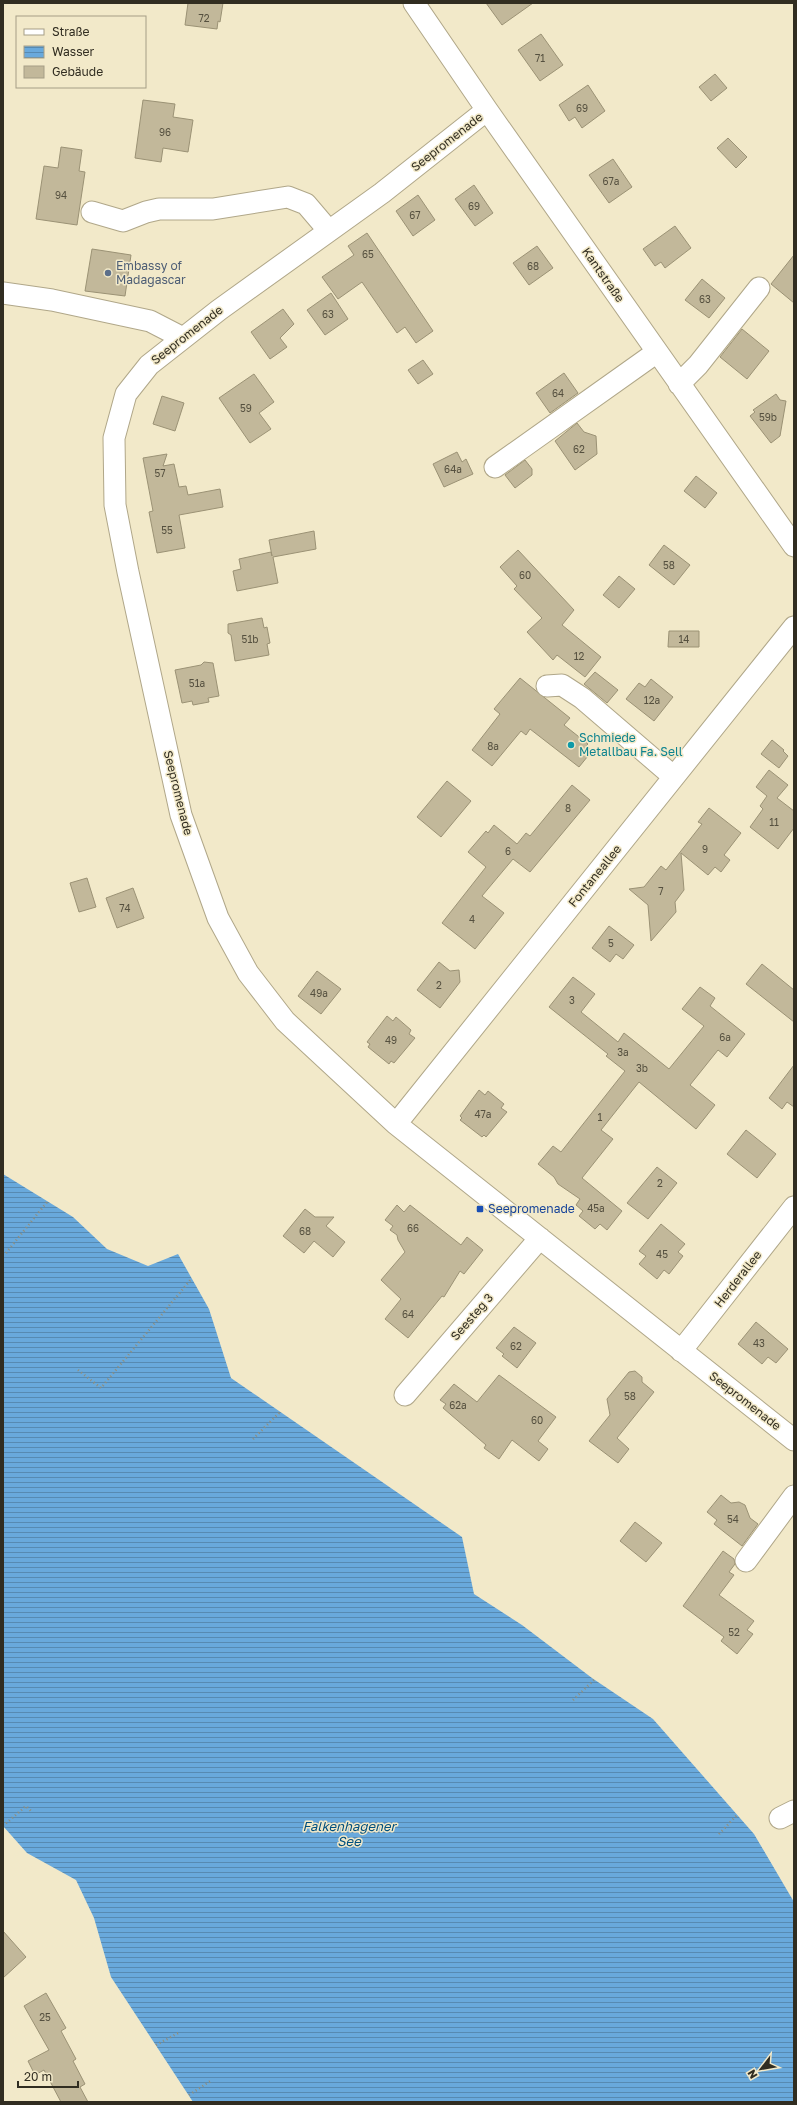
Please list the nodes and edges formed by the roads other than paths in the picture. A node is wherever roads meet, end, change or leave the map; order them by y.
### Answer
1 (414, 3) edge
2 (487, 110) junction
3 (92, 212) dead end
4 (329, 230) junction
5 (759, 288) dead end
6 (3, 293) edge
7 (183, 338) junction
8 (657, 352) junction
9 (679, 384) junction
10 (495, 467) dead end
11 (794, 546) edge
12 (794, 627) edge
13 (547, 686) dead end
14 (674, 777) junction
15 (396, 1124) junction
16 (794, 1207) edge
17 (540, 1238) junction
18 (681, 1351) junction
19 (405, 1396) dead end
20 (794, 1440) edge
21 (794, 1496) edge
22 (746, 1561) dead end

1 - 2 street, Kantstraße
2 - 4 street, Seepromenade
2 - 8 street, Kantstraße
3 - 4 street
4 - 7 street, Seepromenade
5 - 9 street
6 - 7 street
7 - 15 street, Seepromenade
8 - 9 street, Kantstraße
8 - 10 street
9 - 11 street, Kantstraße
12 - 14 street, Fontaneallee
13 - 14 street
14 - 15 street, Fontaneallee
15 - 17 street, Seepromenade
16 - 18 street, Herderallee
17 - 18 street, Seepromenade
17 - 19 street, Seesteg 3
18 - 20 street, Seepromenade
21 - 22 street

